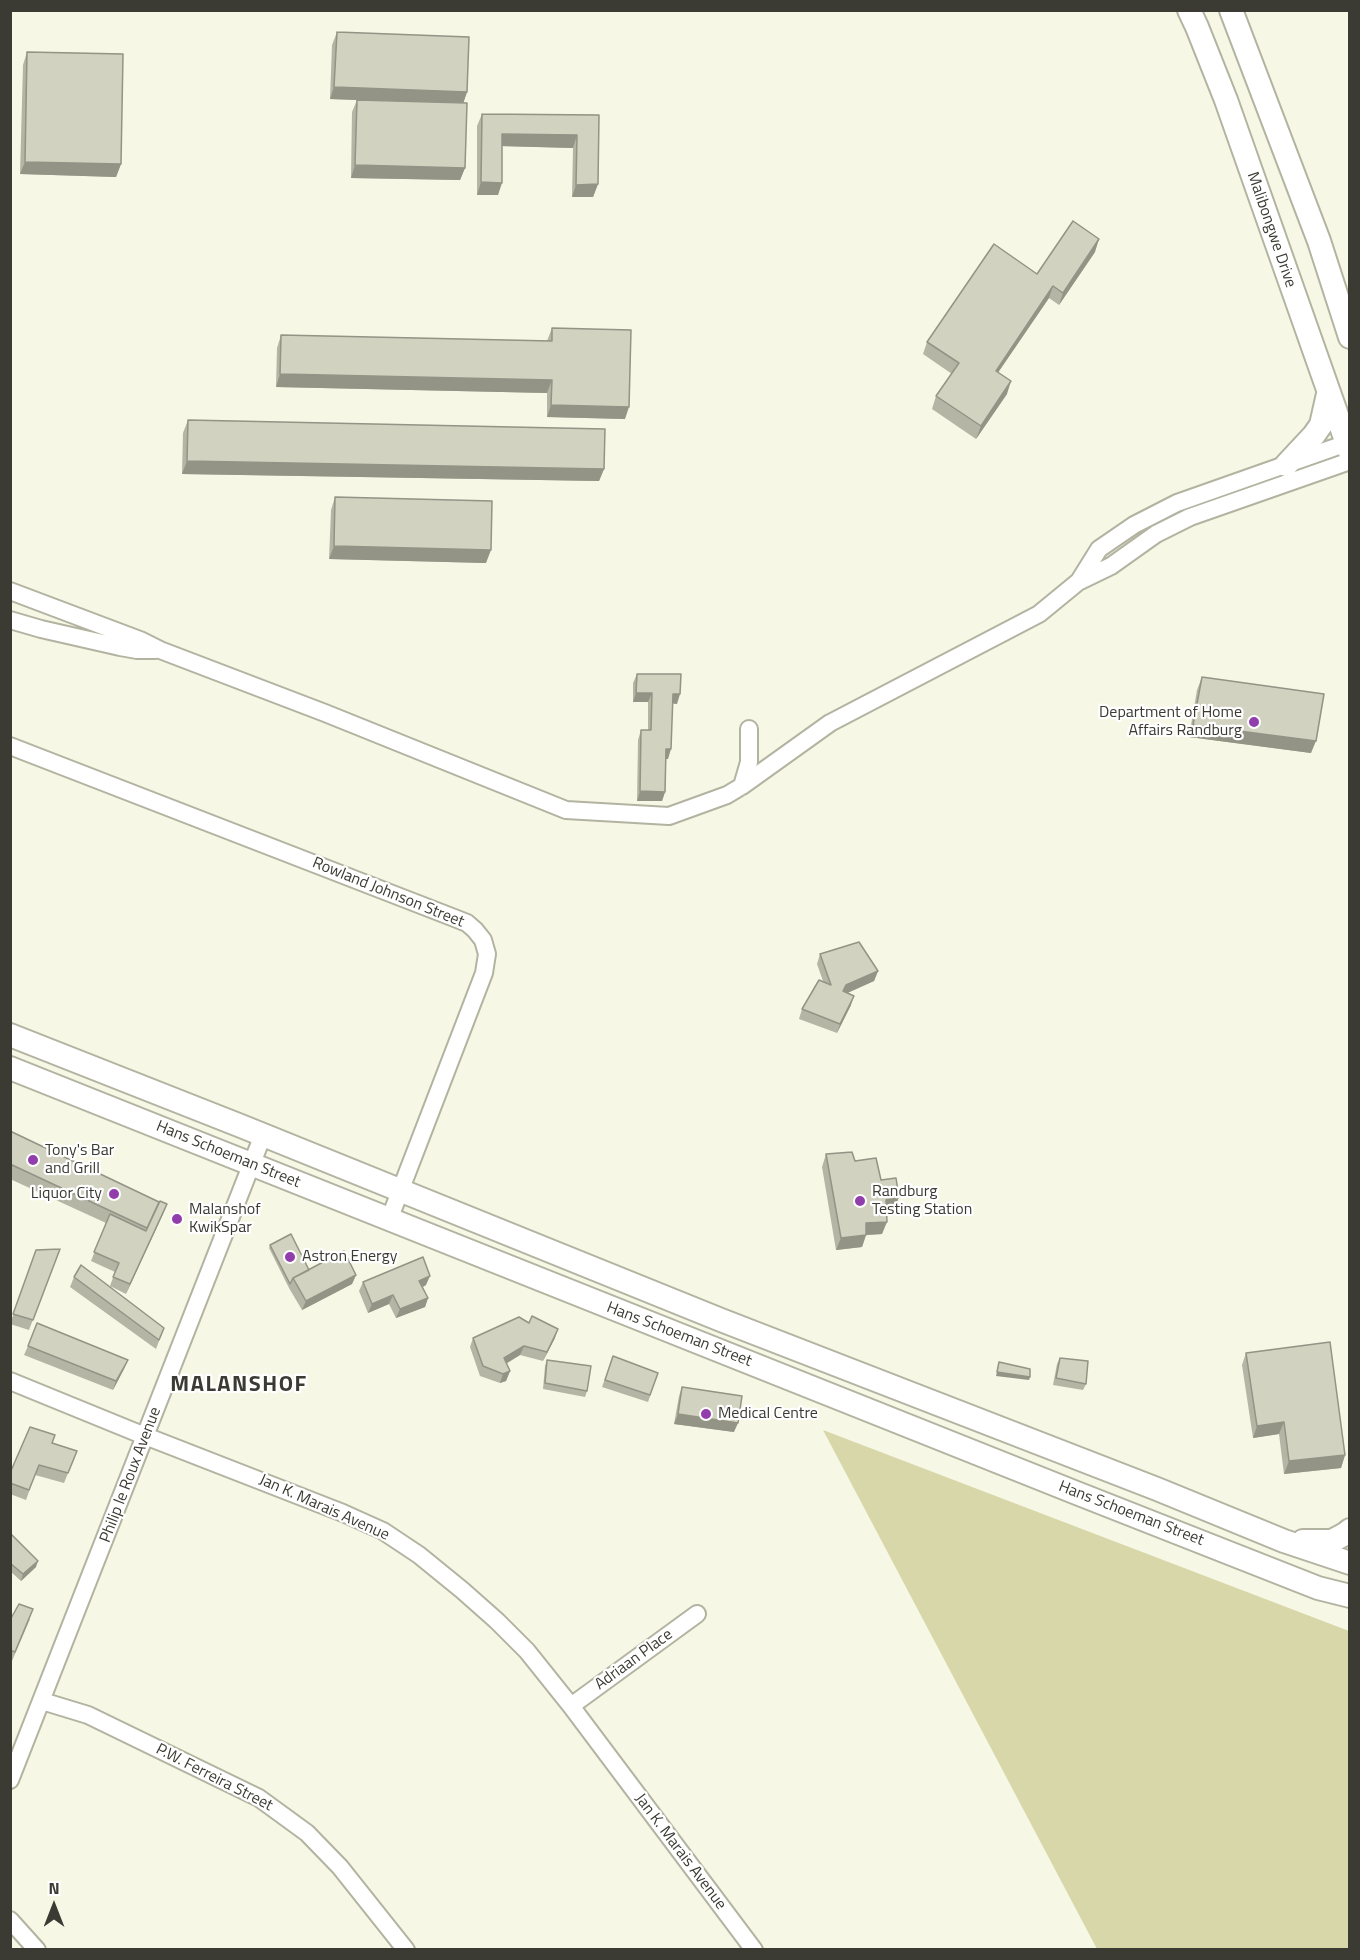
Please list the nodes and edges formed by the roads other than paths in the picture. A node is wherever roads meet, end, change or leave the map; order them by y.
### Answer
1 (1189, 10) edge
2 (1231, 10) edge
3 (1350, 337) edge
4 (1328, 394) junction
5 (1349, 450) edge
6 (1286, 465) junction
7 (1078, 582) junction
8 (10, 591) edge
9 (10, 620) edge
10 (160, 650) junction
11 (749, 729) dead end
12 (10, 746) edge
13 (742, 786) junction
14 (10, 1035) edge
15 (10, 1068) edge
16 (264, 1135) junction
17 (252, 1165) junction
18 (401, 1191) junction
19 (389, 1220) junction
20 (10, 1381) edge
21 (146, 1436) junction
22 (1350, 1530) edge
23 (1284, 1541) junction
24 (1350, 1563) edge
25 (1350, 1596) edge
26 (697, 1614) dead end
27 (42, 1701) junction
28 (571, 1706) junction
29 (10, 1780) edge
30 (10, 1920) edge
31 (37, 1950) edge
32 (406, 1950) edge
33 (754, 1950) edge

1 - 4 main road, Malibongwe Drive
2 - 3 main road
4 - 5 main road, Malibongwe Drive
4 - 6 main road
5 - 6 street
5 - 7 street
6 - 7 street
7 - 13 street
8 - 10 street
9 - 10 street
10 - 13 street
11 - 13 street
12 - 18 street, Rowland Johnson Street
14 - 16 main road, Hans Schoeman Street
15 - 17 main road, Hans Schoeman Street
16 - 17 street, Philip le Roux Avenue
16 - 18 main road, Hans Schoeman Street
17 - 19 main road, Hans Schoeman Street
17 - 21 street, Philip le Roux Avenue
18 - 19 street, Rowland Johnson Street
18 - 23 main road, Hans Schoeman Street
19 - 25 main road, Hans Schoeman Street
20 - 21 street, Jan K. Marais Avenue
21 - 27 street, Philip le Roux Avenue
21 - 28 street, Jan K. Marais Avenue
22 - 23 main road
23 - 24 main road, Hans Schoeman Street
26 - 28 street, Adriaan Place
27 - 29 street, Philip le Roux Avenue
27 - 32 street, P.W. Ferreira Street
28 - 33 street, Jan K. Marais Avenue
30 - 31 street

